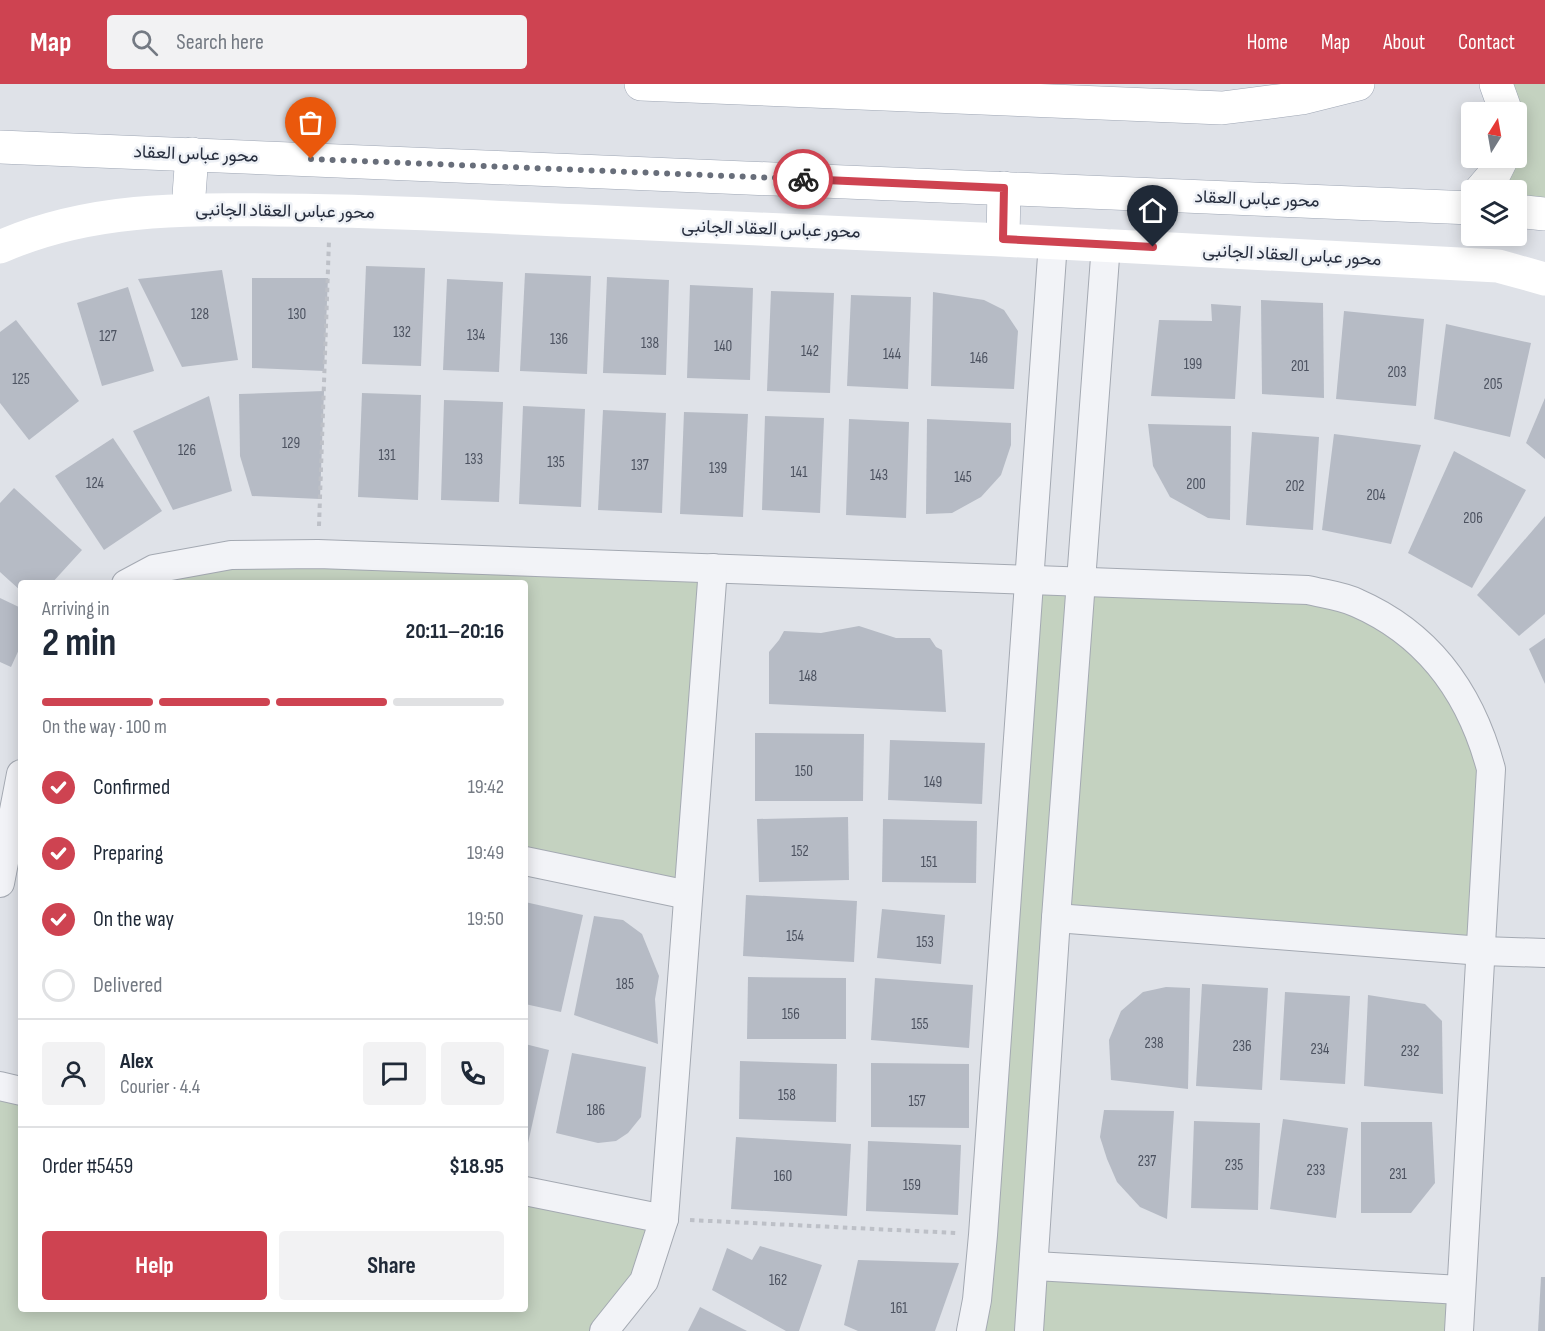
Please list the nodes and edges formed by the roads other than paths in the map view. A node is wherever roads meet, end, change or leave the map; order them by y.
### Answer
1 (641, 84) edge
2 (1358, 84) edge
3 (1496, 84) edge
4 (1502, 102) edge
5 (0, 147) edge
6 (192, 154) junction
7 (1004, 188) junction
8 (1461, 202) edge
9 (188, 209) junction
10 (1527, 212) edge
11 (1545, 214) edge
12 (1003, 239) junction
13 (1053, 242) junction
14 (1106, 244) junction
15 (0, 247) edge
16 (1545, 279) edge
17 (712, 568) junction
18 (1030, 579) junction
19 (133, 580) edge
20 (1082, 582) junction
21 (18, 790) edge
22 (528, 862) edge
23 (0, 883) edge
24 (688, 895) junction
25 (1056, 918) junction
26 (1482, 951) junction
27 (1545, 953) edge
28 (0, 1086) edge
29 (18, 1090) edge
30 (528, 1192) edge
31 (664, 1219) junction
32 (1035, 1266) junction
33 (1461, 1290) junction
34 (604, 1331) edge
35 (971, 1331) edge
36 (1029, 1331) edge
37 (1459, 1331) edge

1 - 2 main road
3 - 4 main road
5 - 6 main road, محور عباس العقاد
6 - 7 main road, محور عباس العقاد
6 - 9 main road
7 - 8 main road, محور عباس العقاد
7 - 12 main road
9 - 12 main road, محور عباس العقاد الجانبى
9 - 15 main road, محور عباس العقاد الجانبى
10 - 11 main road
12 - 13 main road, محور عباس العقاد الجانبى
13 - 14 main road, محور عباس العقاد الجانبى
13 - 18 street
14 - 16 main road, محور عباس العقاد الجانبى
14 - 20 street
17 - 18 street
17 - 19 street
17 - 24 street
18 - 20 street
18 - 35 street
20 - 25 street
20 - 26 street
21 - 23 street
22 - 24 street
24 - 31 street
25 - 26 street
25 - 32 street
26 - 27 street
26 - 33 street
28 - 29 street
30 - 31 street
31 - 34 street
32 - 33 street
32 - 36 street
33 - 37 street

